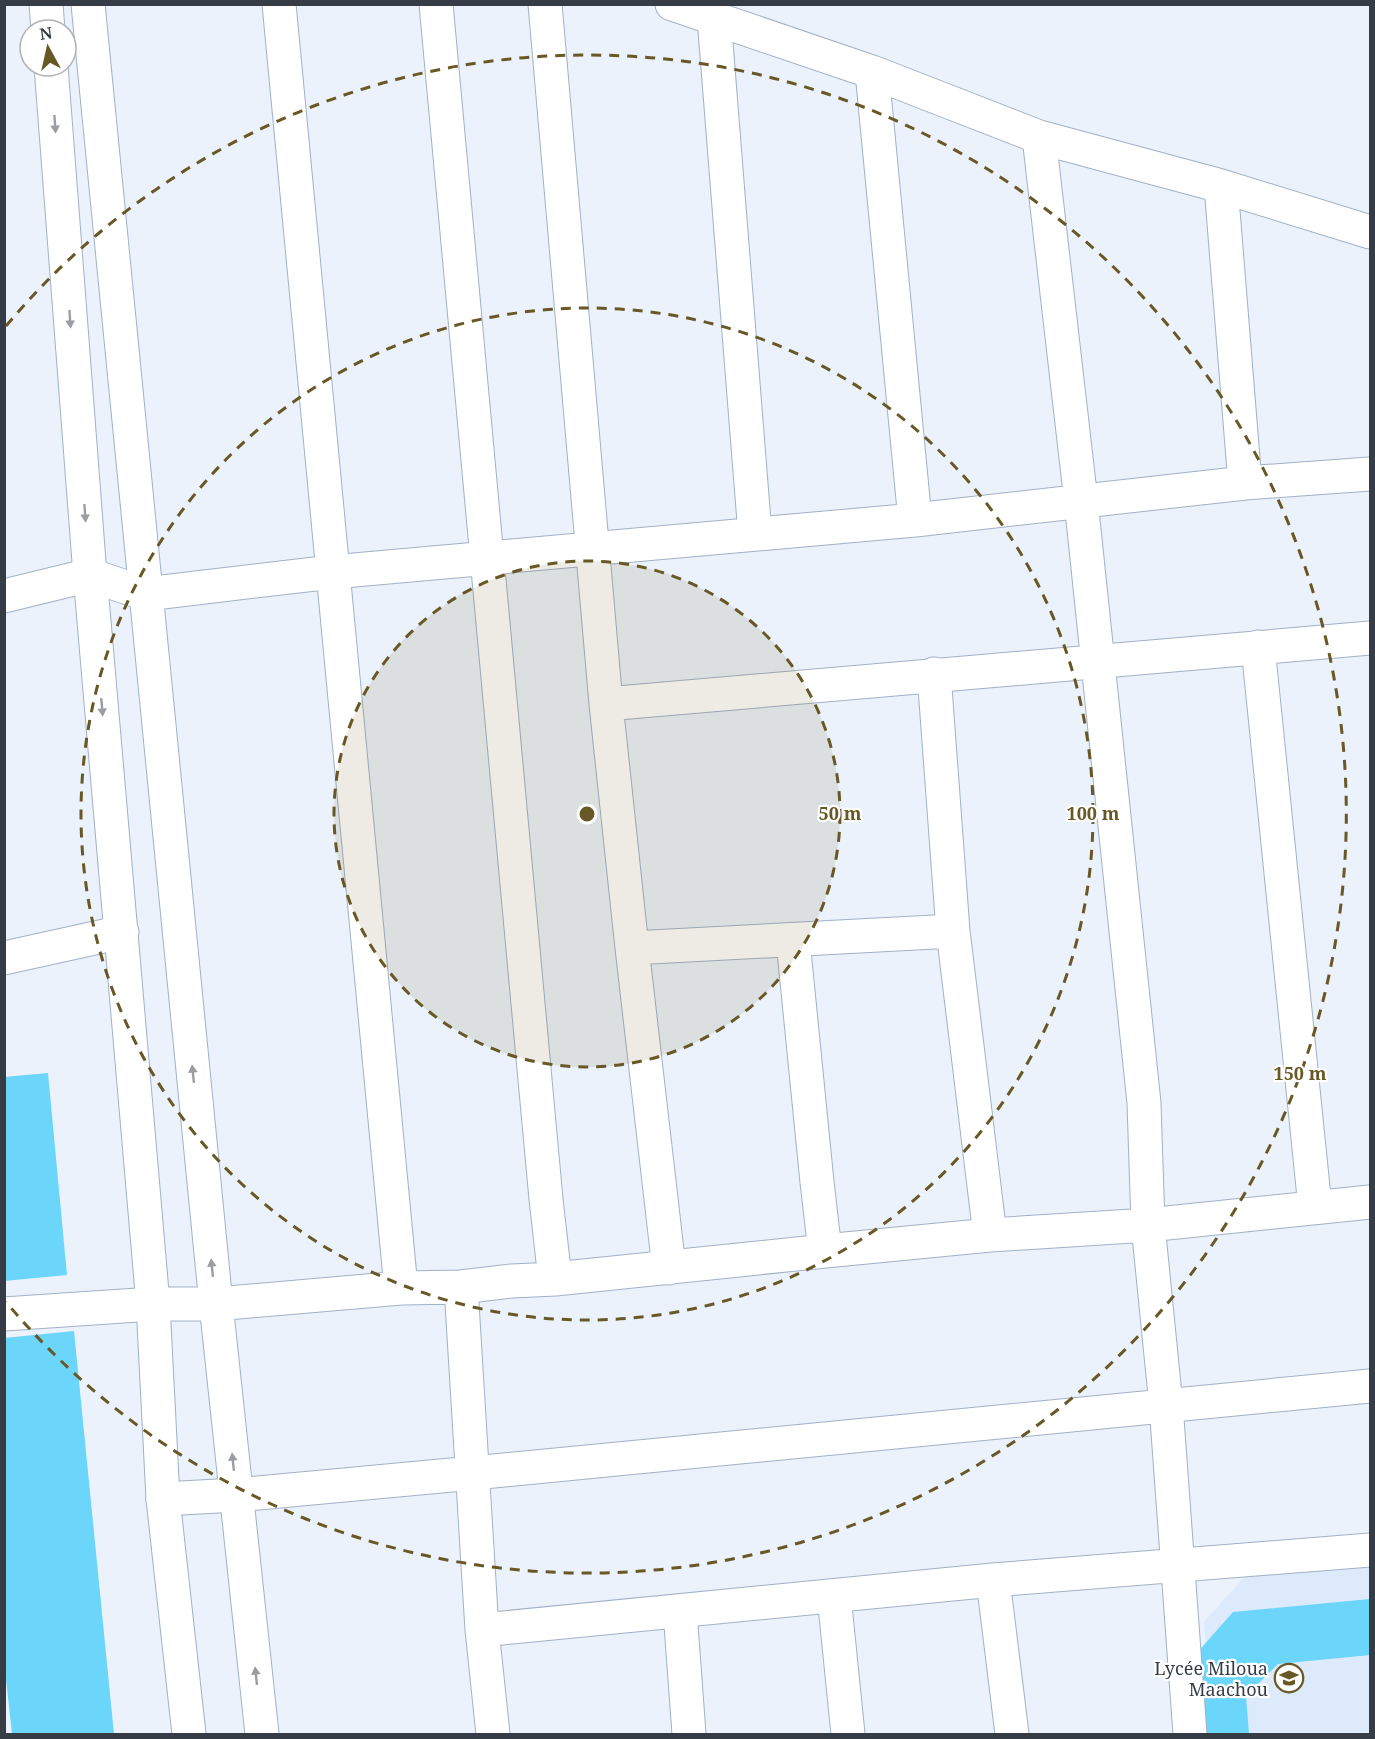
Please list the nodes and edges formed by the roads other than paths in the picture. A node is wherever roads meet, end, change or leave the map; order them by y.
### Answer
1 (88, 4) edge
2 (279, 4) edge
3 (435, 4) edge
4 (545, 4) edge
5 (672, 4) edge
6 (714, 18) junction
7 (872, 72) junction
8 (52, 78) edge
9 (1039, 137) junction
10 (1221, 186) junction
11 (1371, 232) edge
12 (1371, 474) edge
13 (1245, 483) junction
14 (1081, 501) junction
15 (915, 520) junction
16 (755, 534) junction
17 (593, 549) junction
18 (486, 558) junction
19 (332, 572) junction
20 (90, 575) junction
21 (146, 594) junction
22 (4, 596) edge
23 (1371, 638) edge
24 (1258, 647) junction
25 (1097, 661) junction
26 (934, 674) junction
27 (606, 704) junction
28 (953, 931) junction
29 (122, 932) junction
30 (793, 941) junction
31 (632, 948) junction
32 (4, 958) edge
33 (1371, 1202) edge
34 (1315, 1207) junction
35 (1148, 1225) junction
36 (990, 1235) junction
37 (825, 1251) junction
38 (669, 1268) junction
39 (555, 1279) junction
40 (461, 1287) junction
41 (401, 1288) junction
42 (153, 1304) junction
43 (216, 1304) junction
44 (4, 1314) edge
45 (1371, 1386) edge
46 (1166, 1405) junction
47 (473, 1473) junction
48 (236, 1495) junction
49 (163, 1498) junction
50 (1371, 1550) edge
51 (1177, 1566) junction
52 (993, 1580) junction
53 (834, 1596) junction
54 (680, 1611) junction
55 (482, 1630) junction
56 (189, 1734) edge
57 (262, 1734) edge
58 (493, 1734) edge
59 (688, 1734) edge
60 (848, 1734) edge
61 (1012, 1734) edge
62 (1190, 1734) edge

1 - 21 street
2 - 19 street
3 - 18 street
4 - 17 street
5 - 6 street
6 - 7 street
6 - 16 street
7 - 9 street
7 - 15 street
8 -> 20 street
9 - 10 street
9 - 14 street
10 - 11 street
10 - 13 street
12 - 13 street
13 - 14 street
14 - 15 street
14 - 25 street
15 - 16 street
16 - 17 street
17 - 18 street
17 - 27 street
18 - 19 street
18 - 39 street
19 - 21 street
19 - 41 street
20 - 21 street
20 - 22 street
20 -> 29 street
43 -> 21 street
23 - 24 street
24 - 25 street
24 - 34 street
25 - 26 street
25 - 35 street
26 - 27 street
26 - 28 street
27 - 31 street
28 - 30 street
28 - 36 street
29 - 32 street
29 - 42 street
30 - 31 street
30 - 37 street
31 - 38 street
33 - 34 street
34 - 35 street
35 - 36 street
35 - 46 street
36 - 37 street
37 - 38 street
38 - 39 street
39 - 40 street
40 - 41 street
40 - 47 street
41 - 43 street
42 - 43 street
42 - 44 street
42 - 49 street
48 -> 43 street
45 - 46 street
46 - 47 street
46 - 51 street
47 - 48 street
47 - 55 street
48 - 49 street
57 -> 48 street
49 - 56 street
50 - 51 street
51 - 52 street
51 - 62 street
52 - 53 street
52 - 61 street
53 - 54 street
53 - 60 street
54 - 55 street
54 - 59 street
55 - 58 street

